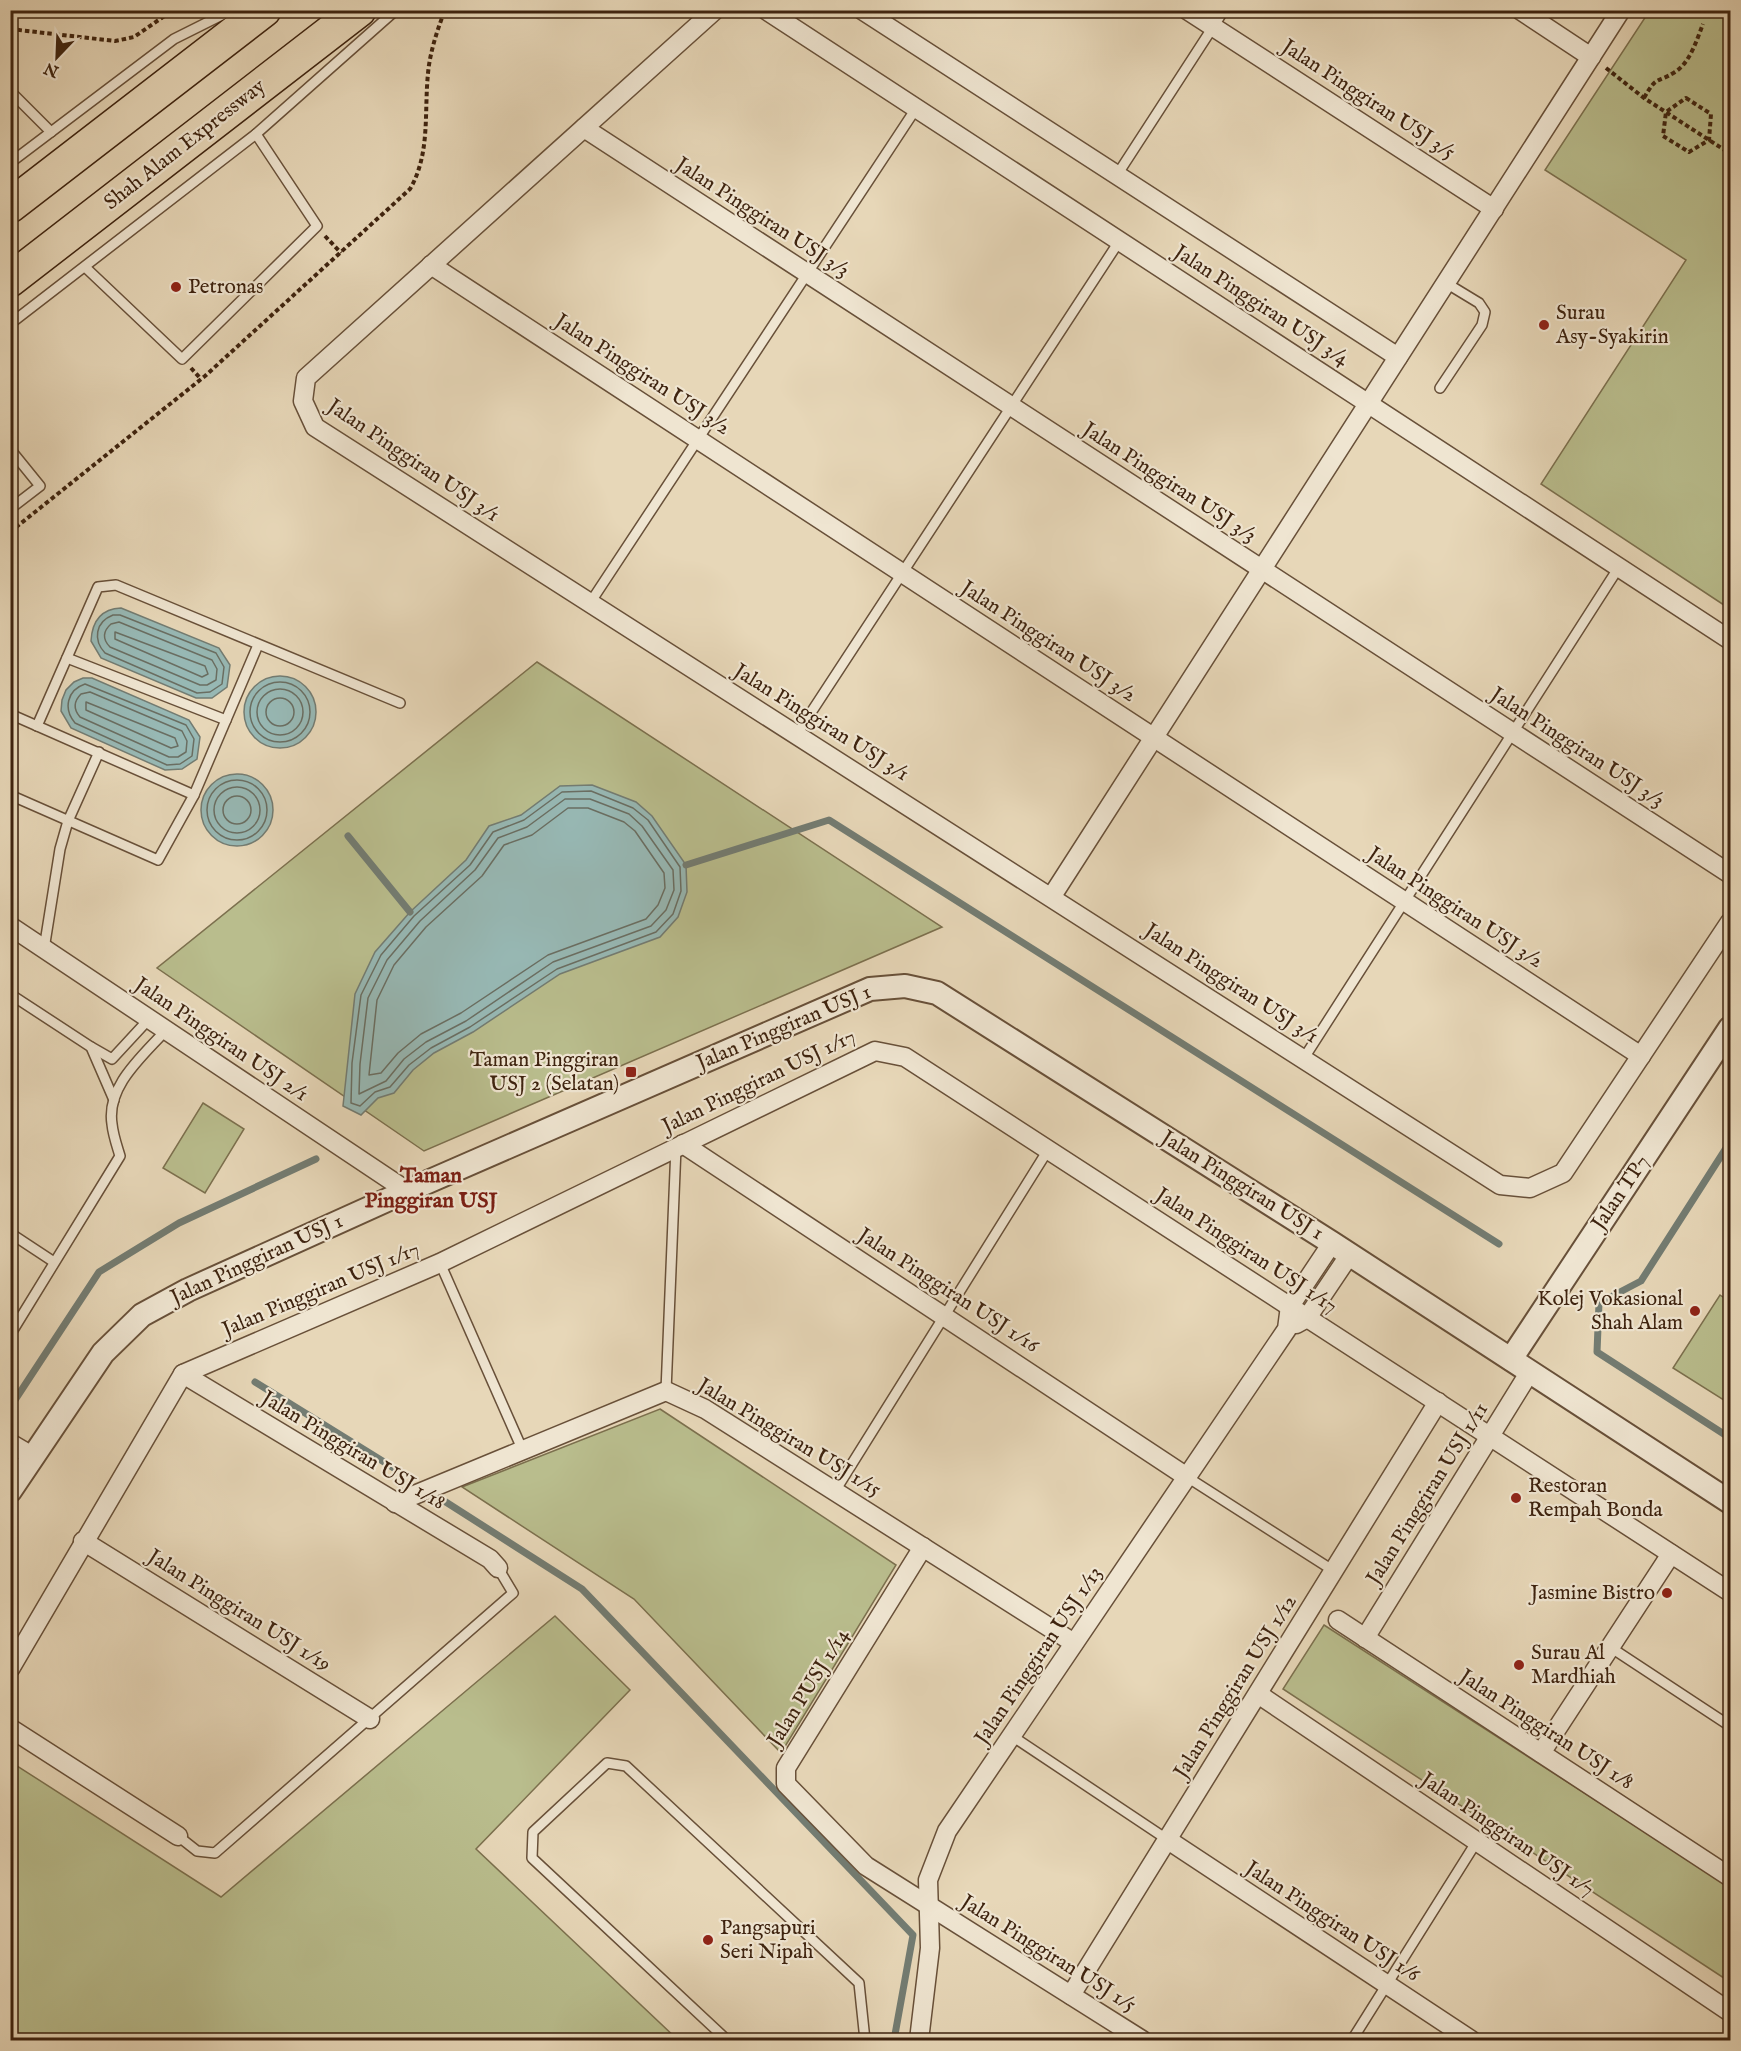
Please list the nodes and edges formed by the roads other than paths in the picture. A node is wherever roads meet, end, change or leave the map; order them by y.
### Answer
1 (232, 10) edge
2 (264, 10) edge
3 (359, 10) edge
4 (396, 10) edge
5 (715, 10) edge
6 (766, 10) edge
7 (862, 10) edge
8 (1187, 10) edge
9 (1224, 10) edge
10 (1520, 10) edge
11 (1621, 10) edge
12 (1213, 27) junction
13 (1591, 57) junction
14 (10, 91) edge
15 (917, 107) junction
16 (584, 128) junction
17 (51, 132) junction
18 (256, 134) junction
19 (10, 163) edge
20 (1117, 175) junction
21 (10, 206) edge
22 (1494, 208) junction
23 (1120, 240) junction
24 (431, 265) junction
25 (85, 267) junction
26 (808, 276) junction
27 (10, 280) edge
28 (1446, 283) junction
29 (10, 324) edge
30 (1398, 357) junction
31 (1440, 388) dead end
32 (1369, 403) junction
33 (1011, 407) junction
34 (699, 439) junction
35 (10, 449) edge
36 (10, 509) edge
37 (1619, 567) junction
38 (1261, 570) junction
39 (903, 573) junction
40 (590, 603) junction
41 (1731, 640) edge
42 (258, 645) junction
43 (67, 658) junction
44 (400, 703) dead end
45 (10, 714) edge
46 (226, 720) junction
47 (37, 726) junction
48 (1512, 732) junction
49 (797, 734) junction
50 (1154, 737) junction
51 (99, 752) junction
52 (10, 795) edge
53 (194, 795) junction
54 (68, 821) junction
55 (1731, 874) edge
56 (1052, 896) junction
57 (1404, 901) junction
58 (1731, 922) edge
59 (10, 926) edge
60 (44, 949) junction
61 (10, 994) edge
62 (149, 1019) junction
63 (1731, 1028) edge
64 (166, 1030) junction
65 (91, 1047) junction
66 (1641, 1056) junction
67 (1304, 1058) junction
68 (114, 1100) junction
69 (680, 1145) junction
70 (1048, 1150) junction
71 (407, 1191) junction
72 (10, 1233) edge
73 (1341, 1249) junction
74 (54, 1262) junction
75 (440, 1263) junction
76 (1290, 1306) junction
77 (945, 1316) junction
78 (1307, 1318) junction
79 (1287, 1329) junction
80 (10, 1335) edge
81 (1511, 1359) junction
82 (1529, 1373) junction
83 (183, 1374) junction
84 (666, 1391) junction
85 (1438, 1402) junction
86 (1490, 1436) junction
87 (10, 1443) edge
88 (523, 1451) junction
89 (32, 1456) junction
90 (1187, 1477) junction
91 (10, 1491) edge
92 (835, 1491) junction
93 (1731, 1502) edge
94 (395, 1503) junction
95 (83, 1541) junction
96 (923, 1547) junction
97 (1671, 1554) junction
98 (498, 1568) joint
99 (1334, 1571) junction
100 (1731, 1592) edge
101 (1338, 1620) dead end
102 (1365, 1638) junction
103 (1074, 1643) junction
104 (1610, 1647) junction
105 (10, 1669) edge
106 (1258, 1694) junction
107 (370, 1719) junction
108 (1731, 1726) edge
109 (10, 1728) edge
110 (1012, 1736) junction
111 (1541, 1753) junction
112 (178, 1836) joint
113 (1168, 1840) junction
114 (1477, 1841) junction
115 (1731, 1877) edge
116 (930, 1906) junction
117 (1387, 1985) junction
118 (1071, 1995) junction
119 (1731, 2012) edge
120 (727, 2040) edge
121 (865, 2040) edge
122 (919, 2040) edge
123 (1142, 2040) edge
124 (1352, 2040) edge
125 (1471, 2040) edge

1 - 17 lane
2 - 21 highway
3 - 27 highway, Shah Alam Expressway
4 - 18 lane
5 - 16 street, Jalan Pinggiran USJ 3/1
6 - 15 street, Jalan Pinggiran USJ 3/4
7 - 20 street, Jalan Pinggiran USJ 3/4
8 - 12 street, Jalan Pinggiran USJ 3/5
9 - 12 lane
10 - 13 street
11 - 13 street
12 - 20 lane
12 - 22 street, Jalan Pinggiran USJ 3/5
13 - 22 street
14 - 17 lane
15 - 23 street, Jalan Pinggiran USJ 3/4
15 - 26 lane
16 - 24 street, Jalan Pinggiran USJ 3/1
16 - 26 street, Jalan Pinggiran USJ 3/3
17 - 19 lane
18 - 25 lane
18 - 25 lane
20 - 30 street, Jalan Pinggiran USJ 3/4
22 - 28 street
23 - 32 street, Jalan Pinggiran USJ 3/4
23 - 33 lane
24 - 34 street, Jalan Pinggiran USJ 3/2
24 - 40 street, Jalan Pinggiran USJ 3/1
25 - 29 lane
26 - 33 street, Jalan Pinggiran USJ 3/3
26 - 34 lane
28 - 30 street
28 - 31 lane
30 - 32 street
32 - 37 street, Jalan Pinggiran USJ 3/4
32 - 38 street
33 - 38 street, Jalan Pinggiran USJ 3/3
33 - 39 lane
34 - 39 street, Jalan Pinggiran USJ 3/2
34 - 40 lane
35 - 36 lane
37 - 41 street, Jalan Pinggiran USJ 3/4
37 - 48 lane
38 - 48 street, Jalan Pinggiran USJ 3/3
38 - 50 street
39 - 49 lane
39 - 50 street, Jalan Pinggiran USJ 3/2
40 - 49 street, Jalan Pinggiran USJ 3/1
42 - 43 lane
42 - 44 lane
42 - 46 lane
43 - 46 lane
43 - 47 lane
45 - 47 lane
46 - 53 lane
47 - 51 lane
48 - 55 street, Jalan Pinggiran USJ 3/3
48 - 57 lane
49 - 56 street, Jalan Pinggiran USJ 3/1
50 - 56 street
50 - 57 street, Jalan Pinggiran USJ 3/2
51 - 53 lane
51 - 54 lane
52 - 54 lane
53 - 54 lane
54 - 60 lane
56 - 67 street, Jalan Pinggiran USJ 3/1
57 - 66 street, Jalan Pinggiran USJ 3/2
57 - 67 lane
58 - 66 street, Jalan Pinggiran USJ 3/1
59 - 60 street, Jalan Pinggiran USJ 2/1
60 - 62 street, Jalan Pinggiran USJ 2/1
61 - 65 lane
62 - 64 street, Jalan Pinggiran USJ 2/1
62 - 65 lane
63 - 81 street, Jalan TP7
64 - 68 lane
64 - 71 street, Jalan Pinggiran USJ 2/1
65 - 68 lane
66 - 67 street, Jalan Pinggiran USJ 3/1
68 - 74 lane
69 - 70 street, Jalan Pinggiran USJ 1/17
69 - 75 street, Jalan Pinggiran USJ 1/17
69 - 77 street, Jalan Pinggiran USJ 1/16
69 - 84 lane
70 - 76 street, Jalan Pinggiran USJ 1/17
70 - 77 lane
71 - 73 street, Jalan Pinggiran USJ 1
71 - 89 street, Jalan Pinggiran USJ 1
72 - 74 lane
73 - 76 street, Jalan Pinggiran USJ 1/13
73 - 78 street, Jalan Pinggiran USJ 1/13
73 - 81 street, Jalan Pinggiran USJ 1
74 - 80 lane
75 - 83 street, Jalan Pinggiran USJ 1/17
75 - 88 lane
76 - 78 street, Jalan Pinggiran USJ 1/17
76 - 79 street, Jalan Pinggiran USJ 1/13
77 - 90 street, Jalan Pinggiran USJ 1/16
77 - 92 lane
78 - 79 street, Jalan Pinggiran USJ 1/13
78 - 85 street, Jalan Pinggiran USJ 1/17
79 - 90 street, Jalan Pinggiran USJ 1/13
81 - 82 street, Jalan Pinggiran USJ 1
82 - 86 street, Jalan Pinggiran USJ 1/11
82 - 93 street, Jalan Pinggiran USJ 1
83 - 94 street, Jalan Pinggiran USJ 1/18
83 - 95 street
84 - 88 street, Jalan Pinggiran USJ 1/15
84 - 92 street, Jalan Pinggiran USJ 1/15
85 - 86 street, Jalan Pinggiran USJ 1/17
85 - 99 street, Jalan Pinggiran USJ 1/12
86 - 97 street, Jalan Pinggiran USJ 1/17
86 - 102 street, Jalan Pinggiran USJ 1/11
87 - 89 street
88 - 94 street, Jalan Pinggiran USJ 1/15
89 - 91 street, Jalan Pinggiran USJ 1
90 - 99 lane
90 - 103 street, Jalan Pinggiran USJ 1/13
92 - 96 street, Jalan Pinggiran USJ 1/15
94 - 98 street, Jalan Pinggiran USJ 1/18
95 - 105 street
95 - 107 street, Jalan Pinggiran USJ 1/19
96 - 103 street, Jalan Pinggiran USJ 1/15
96 - 116 street, Jalan PUSJ 1/14
97 - 100 street, Jalan Pinggiran USJ 1/17
97 - 104 street
98 - 107 lane
99 - 106 street, Jalan Pinggiran USJ 1/12
101 - 102 street, Jalan Pinggiran USJ 1/8
102 - 111 street, Jalan Pinggiran USJ 1/8
103 - 110 street, Jalan Pinggiran USJ 1/13
104 - 108 lane
104 - 111 street
106 - 113 street, Jalan Pinggiran USJ 1/12
106 - 114 street, Jalan Pinggiran USJ 1/7
107 - 112 lane
109 - 112 street
110 - 113 lane
110 - 116 street, Jalan Pinggiran USJ 1/13
111 - 115 street, Jalan Pinggiran USJ 1/8
113 - 117 street, Jalan Pinggiran USJ 1/6
113 - 118 street, Jalan Pinggiran USJ 1/12
114 - 117 lane
114 - 119 street, Jalan Pinggiran USJ 1/7
116 - 118 street, Jalan Pinggiran USJ 1/5
116 - 122 street, Jalan Pinggiran USJ 1/13
117 - 124 lane
117 - 125 street, Jalan Pinggiran USJ 1/6
118 - 123 street, Jalan Pinggiran USJ 1/5
120 - 121 lane

